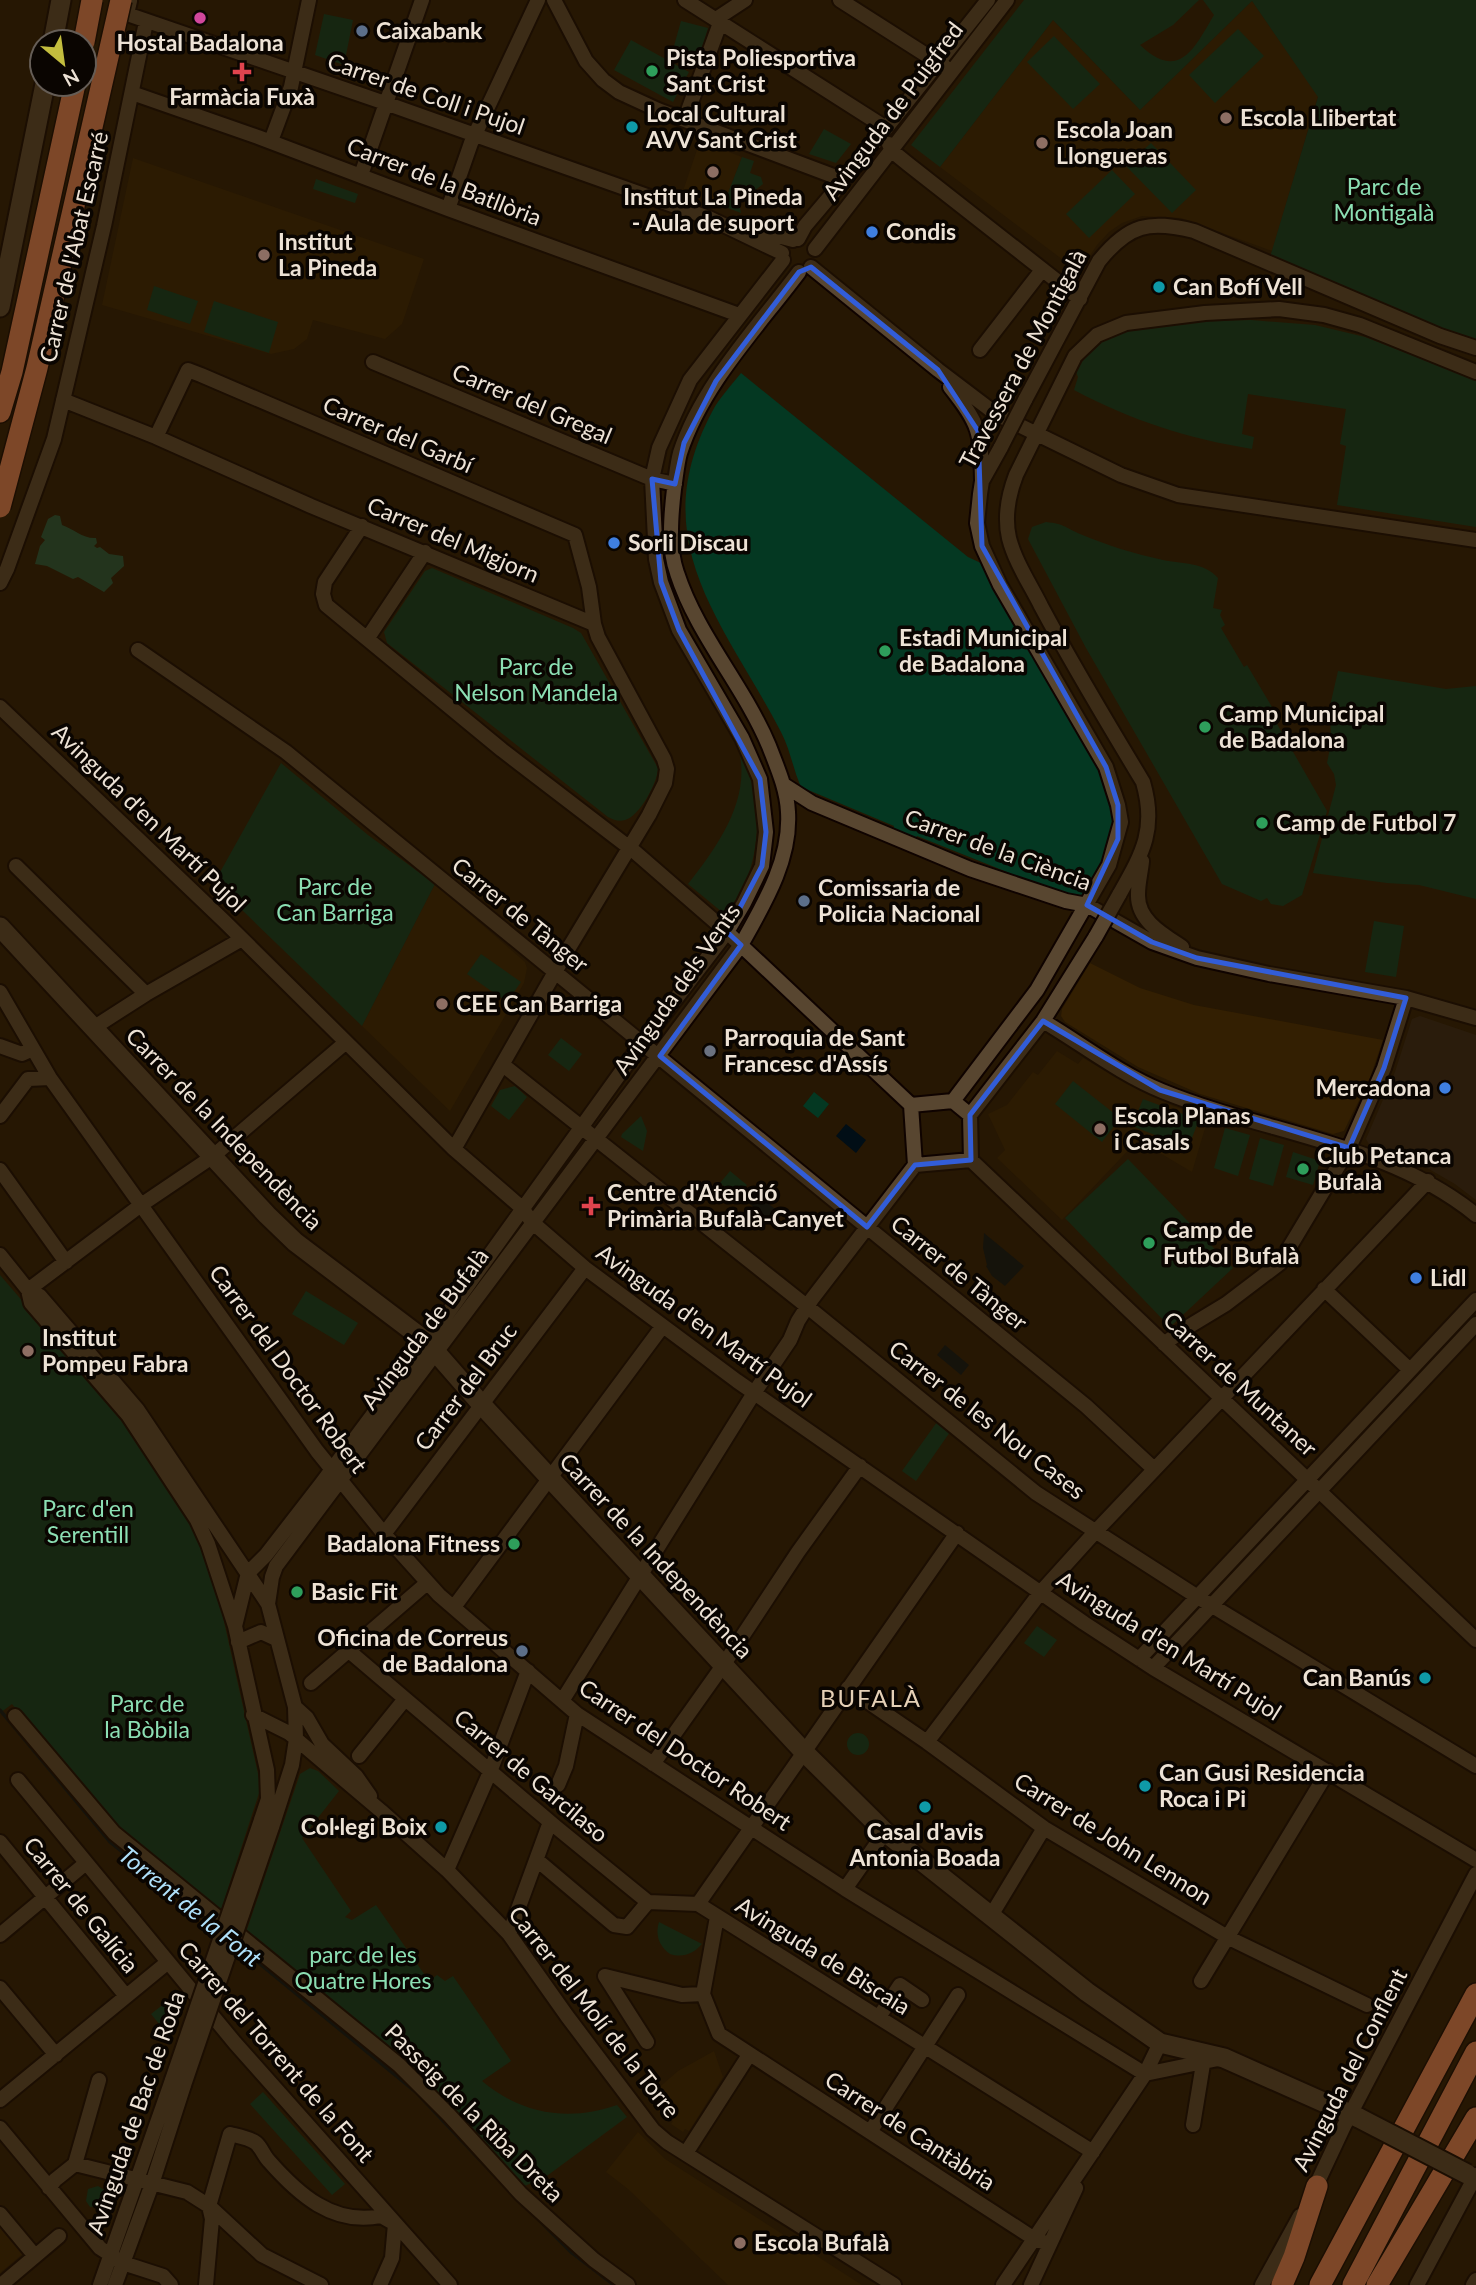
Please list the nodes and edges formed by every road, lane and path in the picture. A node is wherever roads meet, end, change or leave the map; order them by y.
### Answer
1 (61, 0) edge
2 (93, 0) edge
3 (309, 0) edge
4 (422, 0) edge
5 (554, 0) edge
6 (685, 0) edge
7 (745, 0) edge
8 (840, 0) edge
9 (988, 0) edge
10 (1007, 0) edge
11 (537, 4) edge
12 (126, 5) edge
13 (561, 14) junction
14 (718, 21) junction
15 (146, 22) junction
16 (56, 28) edge
17 (87, 28) edge
18 (939, 62) junction
19 (293, 72) junction
20 (951, 72) junction
21 (132, 93) junction
22 (42, 98) edge
23 (72, 98) edge
24 (388, 104) junction
25 (685, 119) junction
26 (886, 128) junction
27 (475, 135) junction
28 (271, 141) junction
29 (892, 151) junction
30 (361, 175) junction
31 (844, 180) junction
32 (448, 209) junction
33 (709, 218) junction
34 (799, 235) junction
35 (815, 249) junction
36 (783, 256) junction
37 (805, 270) junction
38 (1042, 270) junction
39 (1080, 299) junction
40 (0, 307) edge
41 (739, 315) junction
42 (1476, 348) edge
43 (980, 350) dead end
44 (373, 362) dead end
45 (938, 370) junction
46 (1476, 372) edge
47 (63, 400) junction
48 (0, 412) edge
49 (1036, 433) junction
50 (156, 437) junction
51 (652, 479) junction
52 (982, 481) junction
53 (675, 484) junction
54 (0, 507) edge
55 (362, 526) junction
56 (1476, 540) edge
57 (425, 552) junction
58 (0, 583) edge
59 (594, 624) junction
60 (367, 639) junction
61 (138, 650) dead end
62 (0, 707) edge
63 (784, 785) junction
64 (630, 847) junction
65 (1143, 849) junction
66 (16, 866) dead end
67 (1087, 905) junction
68 (0, 927) edge
69 (727, 932) junction
70 (242, 939) junction
71 (741, 945) junction
72 (1197, 958) junction
73 (555, 972) junction
74 (0, 992) edge
75 (146, 993) junction
76 (1406, 998) junction
77 (1476, 1018) edge
78 (1043, 1021) junction
79 (93, 1028) junction
80 (345, 1043) junction
81 (642, 1043) junction
82 (0, 1046) edge
83 (27, 1052) junction
84 (660, 1056) junction
85 (503, 1065) junction
86 (50, 1078) junction
87 (28, 1079) junction
88 (953, 1101) junction
89 (911, 1105) junction
90 (970, 1115) junction
91 (0, 1116) edge
92 (581, 1127) junction
93 (597, 1139) junction
94 (1349, 1148) junction
95 (454, 1149) junction
96 (212, 1157) junction
97 (971, 1160) junction
98 (915, 1165) junction
99 (0, 1170) edge
100 (1428, 1181) junction
101 (141, 1205) junction
102 (522, 1208) junction
103 (1476, 1215) edge
104 (532, 1222) junction
105 (867, 1227) junction
106 (0, 1255) edge
107 (66, 1262) junction
108 (585, 1268) junction
109 (1324, 1289) junction
110 (28, 1290) junction
111 (1476, 1300) edge
112 (809, 1308) junction
113 (1476, 1324) edge
114 (662, 1327) junction
115 (1164, 1344) junction
116 (431, 1347) junction
117 (1410, 1370) junction
118 (754, 1392) junction
119 (1221, 1399) junction
120 (481, 1405) junction
121 (860, 1466) junction
122 (331, 1469) junction
123 (1154, 1469) junction
124 (550, 1478) junction
125 (1307, 1479) junction
126 (341, 1481) junction
127 (1320, 1490) junction
128 (1096, 1531) junction
129 (957, 1533) junction
130 (384, 1534) junction
131 (248, 1573) junction
132 (640, 1575) junction
133 (427, 1583) junction
134 (1040, 1593) junction
135 (1196, 1596) junction
136 (268, 1604) junction
137 (1212, 1605) junction
138 (454, 1607) junction
139 (235, 1626) junction
140 (276, 1639) junction
141 (1476, 1640) edge
142 (238, 1642) junction
143 (349, 1651) junction
144 (1139, 1659) junction
145 (724, 1664) junction
146 (1153, 1668) junction
147 (528, 1671) junction
148 (311, 1683) dead end
149 (848, 1688) junction
150 (405, 1699) junction
151 (562, 1701) junction
152 (295, 1707) junction
153 (577, 1714) junction
154 (253, 1715) junction
155 (15, 1716) dead end
156 (268, 1724) junction
157 (296, 1739) junction
158 (927, 1742) junction
159 (805, 1753) junction
160 (359, 1756) dead end
161 (318, 1758) junction
162 (653, 1764) junction
163 (292, 1765) junction
164 (1476, 1766) edge
165 (1328, 1771) junction
166 (490, 1772) junction
167 (18, 1780) dead end
168 (558, 1785) dead end
169 (381, 1811) junction
170 (550, 1822) junction
171 (267, 1823) junction
172 (751, 1828) junction
173 (1044, 1828) junction
174 (885, 1832) junction
175 (0, 1842) edge
176 (537, 1860) junction
177 (1476, 1860) edge
178 (86, 1863) junction
179 (447, 1870) junction
180 (1476, 1874) edge
181 (845, 1888) junction
182 (45, 1897) junction
183 (648, 1902) junction
184 (698, 1904) junction
185 (992, 1914) junction
186 (717, 1917) junction
187 (509, 1934) junction
188 (0, 1935) edge
189 (1229, 1938) junction
190 (168, 1962) junction
191 (1200, 1981) dead end
192 (0, 1988) edge
193 (703, 1994) junction
194 (1476, 1994) edge
195 (958, 1995) dead end
196 (126, 1996) junction
197 (922, 2000) dead end
198 (1367, 2005) dead end
199 (879, 2017) junction
200 (647, 2042) dead end
201 (1160, 2043) junction
202 (925, 2045) junction
203 (1476, 2052) edge
204 (56, 2055) junction
205 (749, 2055) junction
206 (1224, 2058) junction
207 (1203, 2064) junction
208 (1145, 2074) junction
209 (99, 2080) dead end
210 (178, 2082) junction
211 (0, 2100) edge
212 (1355, 2116) junction
213 (1476, 2118) edge
214 (1193, 2125) dead end
215 (0, 2128) edge
216 (870, 2132) junction
217 (1094, 2152) junction
218 (687, 2153) junction
219 (75, 2164) junction
220 (1474, 2177) edge
221 (137, 2180) junction
222 (152, 2184) junction
223 (1317, 2186) junction
224 (49, 2188) junction
225 (209, 2206) junction
226 (0, 2214) edge
227 (395, 2224) junction
228 (58, 2236) dead end
229 (1032, 2238) junction
230 (1048, 2244) junction
231 (35, 2256) junction
232 (117, 2260) junction
233 (1476, 2280) edge
234 (1, 2285) edge
235 (100, 2285) edge
236 (115, 2285) edge
237 (171, 2285) edge
238 (206, 2285) edge
239 (321, 2285) edge
240 (380, 2285) edge
241 (450, 2285) edge
242 (628, 2285) edge
243 (894, 2285) edge
244 (1003, 2285) edge
245 (1031, 2285) edge
246 (1262, 2285) edge
247 (1282, 2285) edge
248 (1320, 2285) edge
249 (1353, 2285) edge
250 (1377, 2285) edge
251 (1417, 2285) edge
252 (1473, 2285) edge

1 - 16 street
2 - 17 highway, bridge
3 - 19 street
4 - 24 street
5 - 13 street
6 - 14 street
7 - 14 street
8 - 18 street
9 - 18 street, Avinguda de Puigfred
10 - 20 street, Avinguda de Puigfred
11 - 13 street
11 - 27 street
12 - 15 street, Carrer de Coll i Pujol
12 - 54 highway, bridge
13 - 25 street
14 - 25 street
14 - 26 street
15 - 19 street, Carrer de Coll i Pujol
15 - 21 street, Carrer de l'Abat Escarré
18 - 20 street
18 - 26 street, Avinguda de Puigfred
19 - 24 street, Carrer de Coll i Pujol
19 - 28 street
20 - 29 street, Avinguda de Puigfred
21 - 28 street, Carrer de la Batllòria
21 - 47 street, Carrer de l'Abat Escarré
22 - 40 street
23 - 48 highway
24 - 27 street, Carrer de Coll i Pujol
24 - 30 street
25 - 31 street
26 - 29 street
26 - 31 street, Avinguda de Puigfred
27 - 32 street
27 - 33 street, Carrer de Coll i Pujol
28 - 30 street, Carrer de la Batllòria
29 - 35 street, Avinguda de Puigfred
29 - 38 street
30 - 32 street, Carrer de la Batllòria
31 - 34 street, Avinguda de Puigfred
32 - 41 street, Carrer de la Batllòria
33 - 34 street, Carrer de Coll i Pujol
33 - 36 street, Carrer de Coll i Pujol
34 - 35 street
34 - 36 street
35 - 37 street
36 - 37 street
36 - 41 street, Avinguda dels Vents
37 - 45 street
37 - 53 street, Avinguda dels Vents
38 - 39 street
38 - 43 street
39 - 42 street, Travessera de Montigalà
39 - 52 street, Travessera de Montigalà, bridge
41 - 51 street, Avinguda dels Vents
44 - 51 street, Carrer del Gregal
45 - 49 street
45 - 52 street
46 - 49 street, Travessera de Montigalà
47 - 50 street, Carrer del Migjorn
47 - 58 street, Carrer de l'Abat Escarré
49 - 56 street
49 - 65 street, Travessera de Montigalà
50 - 55 street, Carrer del Migjorn
50 - 59 street, Carrer del Garbí
51 - 53 street, Carrer del Gregal
51 - 69 street, Avinguda dels Vents
52 - 67 street, Travessera de Montigalà
53 - 63 street, Avinguda dels Vents
55 - 57 street, Carrer del Migjorn
55 - 60 street
57 - 59 street, Carrer del Migjorn
57 - 60 street
59 - 64 street
60 - 64 street
61 - 73 street, Carrer de Tànger
62 - 70 street, Avinguda d'en Martí Pujol
63 - 67 street, Carrer de la Ciència
63 - 71 street, Avinguda dels Vents
64 - 69 street
64 - 73 street
65 - 72 street, Carrer de la Ciència
65 - 78 street, Travessera de Montigalà, bridge
66 - 75 street
67 - 72 street, Carrer de la Ciència
67 - 88 street, Travessera de Montigalà
68 - 79 street, Carrer de la Independència
69 - 71 street
69 - 81 street, Avinguda dels Vents
70 - 75 street
70 - 80 street, Avinguda d'en Martí Pujol
71 - 84 street, Avinguda dels Vents
71 - 89 street
72 - 76 street, Carrer de la Ciència
73 - 81 street, Carrer de Tànger
73 - 85 street
74 - 83 street, Carrer del Doctor Robert
75 - 79 street
76 - 77 street, Carrer de la Ciència
76 - 94 street
78 - 90 street, Travessera de Montigalà
78 - 94 street
79 - 96 street, Carrer de la Independència
80 - 95 street, Avinguda d'en Martí Pujol
80 - 96 street
81 - 84 street, Carrer de Tànger
81 - 92 street, Avinguda dels Vents
82 - 83 street
83 - 86 street, Carrer del Doctor Robert
83 - 87 street
84 - 93 street, Avinguda dels Vents
84 - 105 street, Carrer de Tànger
85 - 92 street, Carrer de les Nou Cases
85 - 95 street
86 - 87 street
86 - 101 street, Carrer del Doctor Robert
87 - 91 street
88 - 89 street
88 - 90 street
89 - 98 street
90 - 97 street
92 - 93 street, Carrer de les Nou Cases
92 - 102 street, Avinguda dels Vents
93 - 104 street, Avinguda dels Vents
93 - 112 street, Carrer de les Nou Cases
94 - 100 street
94 - 115 street
95 - 102 street, Avinguda d'en Martí Pujol
96 - 101 street
96 - 116 street, Carrer de la Independència
97 - 98 street
97 - 115 street, Carrer de Muntaner
98 - 105 street
99 - 107 street
100 - 103 street
100 - 109 street
101 - 107 street
101 - 122 street, Carrer del Doctor Robert
102 - 104 street, Avinguda d'en Martí Pujol
102 - 116 street, Avinguda de Bufalà
104 - 108 street, Avinguda d'en Martí Pujol
104 - 116 street, Avinguda de Bufalà
105 - 112 street
105 - 123 street, Carrer de Tànger
106 - 110 street, Carrer del Molí de la Torre
107 - 110 street
108 - 114 street, Avinguda d'en Martí Pujol
108 - 120 street, Carrer del Bruc
109 - 117 street
109 - 119 street
110 - 131 street, Carrer del Molí de la Torre
110 - 139 street, Carrer del Molí de la Torre
111 - 117 street
112 - 118 street
112 - 128 street, Carrer de les Nou Cases
113 - 127 street
114 - 118 street, Avinguda d'en Martí Pujol
114 - 124 street
115 - 119 street, Carrer de Muntaner
116 - 120 street, Carrer de la Independència
116 - 122 street, Avinguda de Bufalà
116 - 126 street, Avinguda de Bufalà
117 - 125 street
118 - 121 street, Avinguda d'en Martí Pujol
118 - 132 street
119 - 123 street
119 - 125 street, Carrer de Muntaner
120 - 124 street, Carrer de la Independència
120 - 130 street, Carrer del Bruc
121 - 129 street, Avinguda d'en Martí Pujol
121 - 145 street
122 - 126 street, Carrer del Doctor Robert
122 - 131 street, Avinguda de Bufalà
123 - 128 street
124 - 132 street, Carrer de la Independència
124 - 138 street
125 - 127 street, Carrer de Muntaner
125 - 135 street
126 - 130 street, Carrer del Doctor Robert
126 - 136 street, Avinguda de Bufalà
127 - 137 street
127 - 141 street, Carrer de Muntaner
128 - 134 street
128 - 135 street, Carrer de les Nou Cases
129 - 134 street, Avinguda d'en Martí Pujol
129 - 149 street
130 - 133 street, Carrer del Doctor Robert
131 - 136 street, Carrer del Molí de la Torre
131 - 139 street, Carrer del Molí de la Torre
132 - 145 street, Carrer de la Independència
132 - 151 street
133 - 138 street, Carrer del Doctor Robert
133 - 143 street
134 - 144 street, Avinguda d'en Martí Pujol
134 - 158 street
135 - 137 street, Carrer de les Nou Cases
135 - 144 street
136 - 140 street, Carrer del Molí de la Torre
137 - 146 street
137 - 164 street, Carrer de les Nou Cases
138 - 147 street, Carrer del Doctor Robert
139 - 142 street, Carrer del Molí de la Torre
140 - 142 street
140 - 152 street, Carrer del Molí de la Torre
142 - 154 street, Carrer del Molí de la Torre
143 - 148 street
143 - 150 street, Carrer de Garcilaso
144 - 146 street, Avinguda d'en Martí Pujol
145 - 159 street, Carrer de la Independència
145 - 162 street
146 - 165 street, Avinguda d'en Martí Pujol
147 - 151 street, Carrer del Doctor Robert
147 - 166 street
149 - 158 street, Carrer de John Lennon
149 - 159 street
150 - 160 street
150 - 166 street, Carrer de Garcilaso
151 - 153 street, Carrer del Doctor Robert
152 - 156 street
152 - 157 street, Carrer del Molí de la Torre
152 - 169 street, Carrer del Molí de la Torre
153 - 162 street, Carrer del Doctor Robert
153 - 168 street
154 - 156 street, Carrer del Molí de la Torre
154 - 171 street, Avinguda de Bac de Roda
155 - 242 street, Passeig de la Riba Dreta
156 - 157 street, Carrer del Molí de la Torre
157 - 161 street, Carrer del Molí de la Torre
157 - 163 street, Avinguda de Bac de Roda
158 - 173 street, Carrer de John Lennon
159 - 172 street
159 - 174 street, Carrer de la Independència
161 - 163 street
161 - 169 street, Carrer del Molí de la Torre
162 - 172 street, Carrer del Doctor Robert
163 - 171 street, Avinguda de Bac de Roda
165 - 177 street, Avinguda d'en Martí Pujol
165 - 189 street
166 - 170 street, Carrer de Garcilaso
166 - 179 street
167 - 178 street, Carrer del Torrent de la Font
169 - 179 street, Carrer del Molí de la Torre
170 - 176 street
170 - 183 street, Carrer de Garcilaso
171 - 210 street, Avinguda de Bac de Roda, bridge
172 - 181 street, Carrer del Doctor Robert
172 - 184 street
173 - 185 street
173 - 189 street, Carrer de John Lennon
174 - 181 street
174 - 185 street, Carrer de la Independència
175 - 182 street, Carrer de Galícia
176 - 183 street
176 - 187 street
178 - 182 street
178 - 190 street, Carrer del Torrent de la Font
179 - 187 street, Carrer del Molí de la Torre
180 - 212 street, Avinguda del Conflent
181 - 208 street, Carrer del Doctor Robert
182 - 188 street
182 - 196 street, Carrer de Galícia
183 - 184 street
184 - 186 street, Avinguda de Biscaia
185 - 201 street, Carrer de la Independència
186 - 193 street
186 - 199 street, Avinguda de Biscaia
187 - 218 street, Carrer del Molí de la Torre
189 - 191 street
189 - 198 street, Carrer de John Lennon
190 - 196 street
190 - 227 street, Carrer del Torrent de la Font
192 - 204 street
193 - 200 street
193 - 205 street, Carrer de Cantàbria
194 - 248 highway
195 - 202 street
196 - 204 street
197 - 199 street
199 - 202 street, Avinguda de Biscaia
201 - 206 street, Carrer de la Independència
201 - 208 street
202 - 216 street
202 - 217 street, Avinguda de Biscaia
203 - 249 highway
204 - 211 street
205 - 216 street, Carrer de Cantàbria
205 - 218 street
206 - 207 street
206 - 212 street, Carrer de la Independència
207 - 208 street
207 - 214 street
208 - 217 street
209 - 219 street
210 - 221 street, Avinguda de Bac de Roda
210 - 222 street, Avinguda de Bac de Roda
212 - 220 street, Carrer de la Independència, bridge
212 - 223 street, Avinguda del Conflent
213 - 250 highway
215 - 224 street
216 - 229 street, Carrer de Cantàbria
217 - 229 street
217 - 230 street
218 - 243 street, Carrer del Molí de la Torre
219 - 221 street
219 - 224 street
220 - 251 street
221 - 222 street
221 - 232 street, Avinguda de Bac de Roda
222 - 225 street
222 - 232 street, Avinguda de Bac de Roda
223 - 246 street, Avinguda del Conflent
223 - 247 highway
224 - 232 street
225 - 227 street
225 - 238 street
225 - 239 street
226 - 231 street
227 - 240 street
227 - 241 street, Carrer del Torrent de la Font
228 - 231 street
229 - 230 street, Carrer de Cantàbria
229 - 244 street
230 - 245 street
231 - 234 street
232 - 235 street, Avinguda de Bac de Roda
232 - 236 street, Avinguda de Bac de Roda
232 - 237 street
233 - 252 street

